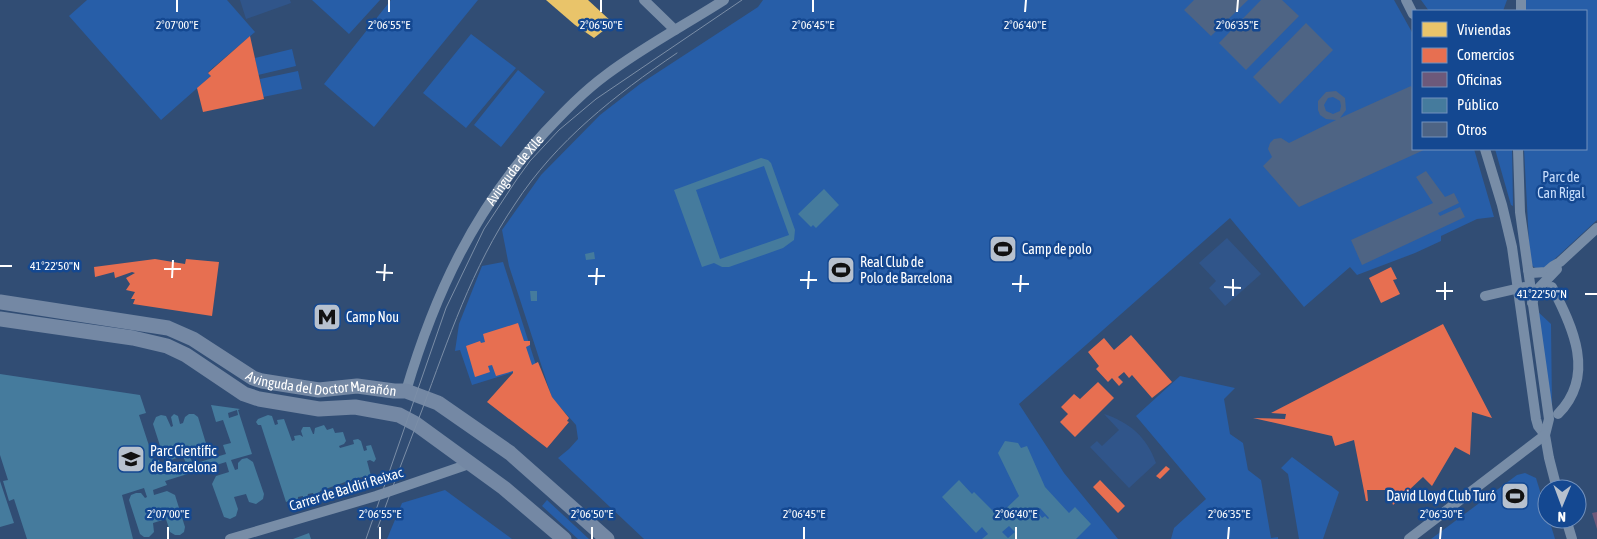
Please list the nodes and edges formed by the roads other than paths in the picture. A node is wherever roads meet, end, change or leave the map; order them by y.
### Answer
1 (644, 0) edge
2 (724, 0) edge
3 (1406, 0) edge
4 (1412, 12) edge
5 (675, 30) junction
6 (1485, 150) edge
7 (1518, 150) edge
8 (1597, 228) edge
9 (1560, 262) junction
10 (1528, 270) junction
11 (1530, 285) junction
12 (1552, 287) dead end
13 (1517, 288) junction
14 (1485, 296) dead end
15 (0, 302) edge
16 (1532, 304) junction
17 (0, 319) edge
18 (406, 391) junction
19 (1558, 414) dead end
20 (399, 415) junction
21 (1545, 435) junction
22 (469, 464) junction
23 (1554, 479) edge
24 (230, 539) edge
25 (564, 539) edge
26 (607, 539) edge
27 (1409, 539) edge

1 - 5 street
2 - 5 street, Avinguda de Xile
3 - 4 street
5 - 18 street, Avinguda de Xile
6 - 13 street
7 - 10 street
8 - 9 street
9 - 10 street
9 - 16 street
10 - 11 street
11 - 13 street
11 - 16 street
12 - 19 street
13 - 14 street
13 - 21 street
15 - 18 street, Avinguda del Doctor Marañón
16 - 21 street
17 - 20 street, Avinguda del Doctor Marañón
18 - 20 street, Avinguda de Xile
18 - 26 street, Avinguda del Doctor Marañón
20 - 22 street, Avinguda del Doctor Marañón
21 - 23 street
21 - 27 street
22 - 24 street, Carrer de Baldiri Reixac
22 - 25 street, Avinguda del Doctor Marañón

